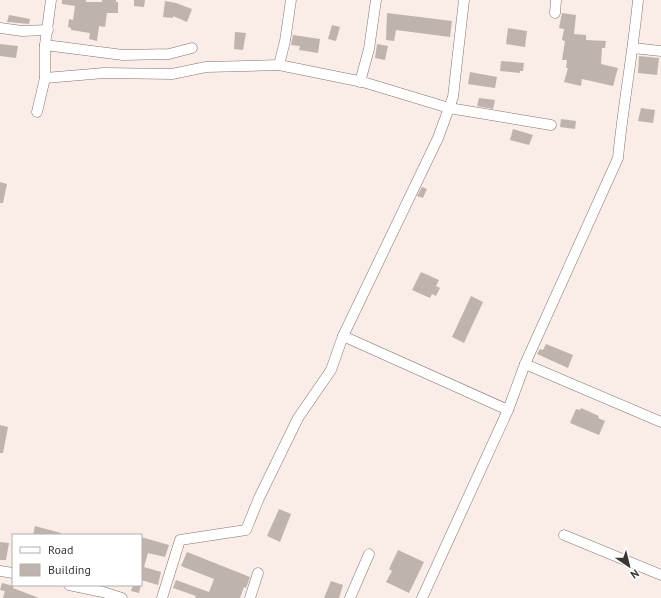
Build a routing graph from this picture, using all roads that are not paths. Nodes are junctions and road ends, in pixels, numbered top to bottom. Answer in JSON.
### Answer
{"nodes":[{"id":1,"x":50,"y":0,"type":"edge"},
{"id":2,"x":291,"y":0,"type":"edge"},
{"id":3,"x":376,"y":0,"type":"edge"},
{"id":4,"x":464,"y":0,"type":"edge"},
{"id":5,"x":556,"y":0,"type":"edge"},
{"id":6,"x":638,"y":0,"type":"edge"},
{"id":7,"x":555,"y":14,"type":"dead end"},
{"id":8,"x":0,"y":28,"type":"edge"},
{"id":9,"x":48,"y":30,"type":"junction"},
{"id":10,"x":45,"y":45,"type":"junction"},
{"id":11,"x":192,"y":48,"type":"dead end"},
{"id":12,"x":633,"y":48,"type":"junction"},
{"id":13,"x":661,"y":52,"type":"edge"},
{"id":14,"x":279,"y":65,"type":"junction"},
{"id":15,"x":45,"y":78,"type":"junction"},
{"id":16,"x":360,"y":82,"type":"junction"},
{"id":17,"x":449,"y":108,"type":"junction"},
{"id":18,"x":37,"y":112,"type":"dead end"},
{"id":19,"x":551,"y":125,"type":"dead end"},
{"id":20,"x":343,"y":336,"type":"junction"},
{"id":21,"x":526,"y":364,"type":"junction"},
{"id":22,"x":508,"y":410,"type":"junction"},
{"id":23,"x":661,"y":422,"type":"edge"},
{"id":24,"x":564,"y":536,"type":"dead end"},
{"id":25,"x":369,"y":554,"type":"dead end"},
{"id":26,"x":0,"y":571,"type":"edge"},
{"id":27,"x":258,"y":573,"type":"dead end"},
{"id":28,"x":12,"y":574,"type":"edge"},
{"id":29,"x":661,"y":575,"type":"edge"},
{"id":30,"x":74,"y":586,"type":"edge"},
{"id":31,"x":122,"y":598,"type":"edge"},
{"id":32,"x":162,"y":598,"type":"edge"},
{"id":33,"x":250,"y":598,"type":"edge"},
{"id":34,"x":350,"y":598,"type":"edge"},
{"id":35,"x":422,"y":598,"type":"edge"}],
"edges":[{"from":1,"to":9,"type":"street"},
{"from":2,"to":14,"type":"street"},
{"from":3,"to":16,"type":"street"},
{"from":4,"to":17,"type":"street"},
{"from":5,"to":7,"type":"street"},
{"from":6,"to":12,"type":"street"},
{"from":8,"to":9,"type":"street"},
{"from":9,"to":10,"type":"street"},
{"from":10,"to":11,"type":"street"},
{"from":10,"to":15,"type":"street"},
{"from":12,"to":13,"type":"street"},
{"from":12,"to":21,"type":"street"},
{"from":14,"to":15,"type":"street"},
{"from":14,"to":16,"type":"street"},
{"from":15,"to":18,"type":"street"},
{"from":16,"to":17,"type":"street"},
{"from":17,"to":19,"type":"street"},
{"from":17,"to":20,"type":"street"},
{"from":20,"to":22,"type":"street"},
{"from":20,"to":32,"type":"street"},
{"from":21,"to":22,"type":"street"},
{"from":21,"to":23,"type":"street"},
{"from":22,"to":35,"type":"street"},
{"from":24,"to":29,"type":"street"},
{"from":25,"to":34,"type":"street"},
{"from":26,"to":28,"type":"street"},
{"from":27,"to":33,"type":"street"},
{"from":30,"to":31,"type":"street"}]}
